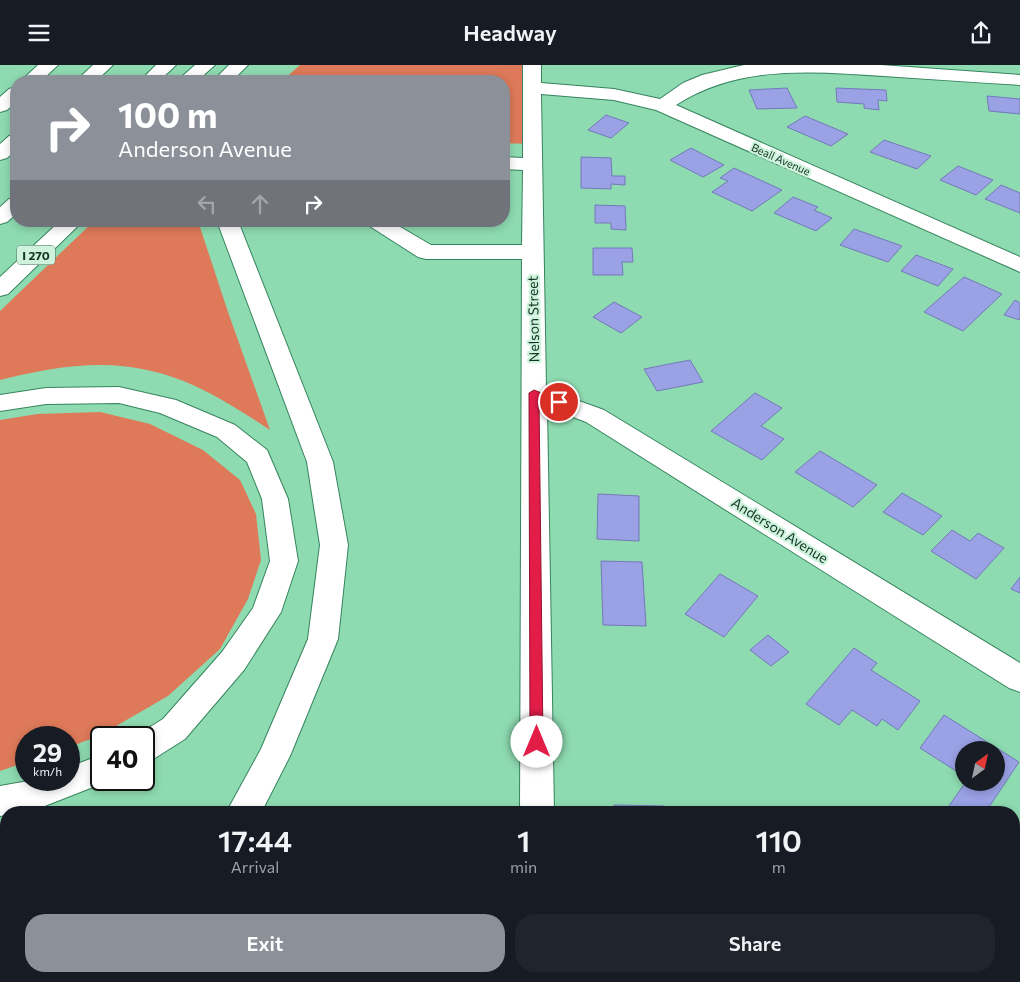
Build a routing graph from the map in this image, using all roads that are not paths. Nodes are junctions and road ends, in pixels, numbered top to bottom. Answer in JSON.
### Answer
{"nodes":[{"id":1,"x":49,"y":65,"type":"edge"},
{"id":2,"x":104,"y":65,"type":"edge"},
{"id":3,"x":167,"y":65,"type":"edge"},
{"id":4,"x":206,"y":65,"type":"edge"},
{"id":5,"x":239,"y":65,"type":"edge"},
{"id":6,"x":532,"y":65,"type":"edge"},
{"id":7,"x":961,"y":70,"type":"edge"},
{"id":8,"x":37,"y":75,"type":"edge"},
{"id":9,"x":92,"y":75,"type":"edge"},
{"id":10,"x":156,"y":75,"type":"edge"},
{"id":11,"x":194,"y":75,"type":"edge"},
{"id":12,"x":228,"y":75,"type":"edge"},
{"id":13,"x":1020,"y":80,"type":"edge"},
{"id":14,"x":532,"y":88,"type":"junction"},
{"id":15,"x":10,"y":98,"type":"edge"},
{"id":16,"x":0,"y":106,"type":"edge"},
{"id":17,"x":664,"y":106,"type":"junction"},
{"id":18,"x":10,"y":145,"type":"edge"},
{"id":19,"x":0,"y":154,"type":"edge"},
{"id":20,"x":510,"y":163,"type":"edge"},
{"id":21,"x":532,"y":164,"type":"junction"},
{"id":22,"x":10,"y":209,"type":"edge"},
{"id":23,"x":0,"y":218,"type":"edge"},
{"id":24,"x":10,"y":225,"type":"edge"},
{"id":25,"x":67,"y":227,"type":"edge"},
{"id":26,"x":229,"y":227,"type":"edge"},
{"id":27,"x":385,"y":227,"type":"edge"},
{"id":28,"x":0,"y":233,"type":"edge"},
{"id":29,"x":532,"y":252,"type":"junction"},
{"id":30,"x":1020,"y":265,"type":"edge"},
{"id":31,"x":0,"y":289,"type":"edge"},
{"id":32,"x":534,"y":393,"type":"junction"},
{"id":33,"x":0,"y":403,"type":"edge"},
{"id":34,"x":1020,"y":679,"type":"edge"},
{"id":35,"x":155,"y":741,"type":"edge"},
{"id":36,"x":90,"y":773,"type":"edge"},
{"id":37,"x":0,"y":801,"type":"edge"},
{"id":38,"x":247,"y":806,"type":"edge"},
{"id":39,"x":537,"y":806,"type":"edge"}],
"edges":[{"from":1,"to":8,"type":"main road"},
{"from":2,"to":9,"type":"main road"},
{"from":3,"to":10,"type":"main road"},
{"from":4,"to":11,"type":"main road"},
{"from":5,"to":12,"type":"main road"},
{"from":6,"to":14,"type":"main road","name":"Nelson Street"},
{"from":7,"to":13,"type":"main road"},
{"from":7,"to":17,"type":"main road"},
{"from":14,"to":17,"type":"main road","name":"Beall Avenue"},
{"from":14,"to":21,"type":"main road","name":"Nelson Street"},
{"from":15,"to":16,"type":"main road"},
{"from":17,"to":30,"type":"main road","name":"Beall Avenue"},
{"from":18,"to":19,"type":"main road"},
{"from":20,"to":21,"type":"main road"},
{"from":21,"to":29,"type":"main road","name":"Nelson Street"},
{"from":22,"to":23,"type":"main road"},
{"from":24,"to":28,"type":"main road"},
{"from":25,"to":31,"type":"main road","number":"I 270"},
{"from":26,"to":38,"type":"main road"},
{"from":27,"to":29,"type":"main road"},
{"from":29,"to":32,"type":"main road","name":"Nelson Street"},
{"from":32,"to":34,"type":"main road","name":"Anderson Avenue"},
{"from":32,"to":39,"type":"main road","name":"Nelson Street"},
{"from":33,"to":35,"type":"main road"},
{"from":36,"to":37,"type":"main road"}]}
